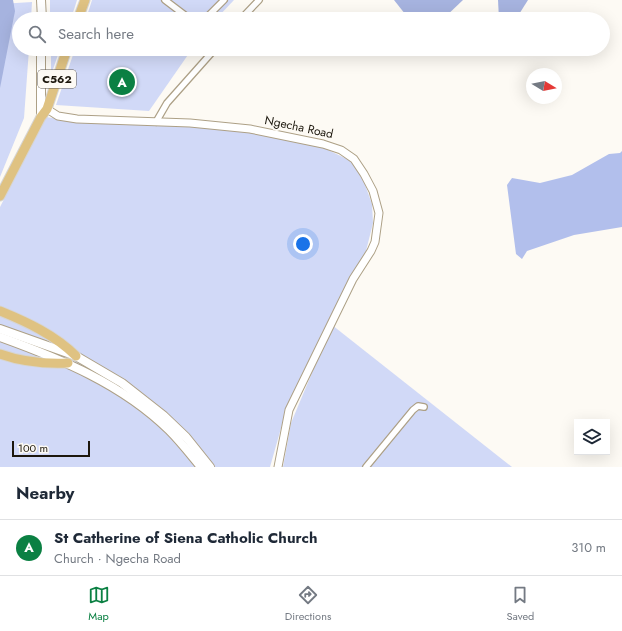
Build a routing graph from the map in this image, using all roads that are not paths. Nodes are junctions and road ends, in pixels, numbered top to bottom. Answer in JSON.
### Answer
{"nodes":[{"id":1,"x":41,"y":0,"type":"edge"},
{"id":2,"x":85,"y":0,"type":"edge"},
{"id":3,"x":165,"y":0,"type":"edge"},
{"id":4,"x":224,"y":0,"type":"edge"},
{"id":5,"x":259,"y":0,"type":"edge"},
{"id":6,"x":42,"y":12,"type":"edge"},
{"id":7,"x":81,"y":12,"type":"edge"},
{"id":8,"x":181,"y":12,"type":"edge"},
{"id":9,"x":212,"y":12,"type":"edge"},
{"id":10,"x":248,"y":12,"type":"edge"},
{"id":11,"x":41,"y":56,"type":"edge"},
{"id":12,"x":66,"y":56,"type":"edge"},
{"id":13,"x":209,"y":56,"type":"edge"},
{"id":14,"x":47,"y":109,"type":"junction"},
{"id":15,"x":41,"y":117,"type":"junction"},
{"id":16,"x":156,"y":122,"type":"junction"},
{"id":17,"x":0,"y":196,"type":"edge"},
{"id":18,"x":0,"y":311,"type":"edge"},
{"id":19,"x":0,"y":329,"type":"edge"},
{"id":20,"x":0,"y":337,"type":"edge"},
{"id":21,"x":0,"y":354,"type":"edge"},
{"id":22,"x":76,"y":356,"type":"junction"},
{"id":23,"x":68,"y":363,"type":"junction"},
{"id":24,"x":424,"y":407,"type":"dead end"},
{"id":25,"x":280,"y":448,"type":"junction"},
{"id":26,"x":201,"y":467,"type":"edge"},
{"id":27,"x":210,"y":467,"type":"edge"},
{"id":28,"x":274,"y":467,"type":"edge"},
{"id":29,"x":278,"y":467,"type":"edge"},
{"id":30,"x":366,"y":467,"type":"edge"}],
"edges":[{"from":1,"to":6,"type":"main road"},
{"from":2,"to":7,"type":"main road"},
{"from":3,"to":8,"type":"street"},
{"from":4,"to":9,"type":"street"},
{"from":5,"to":10,"type":"street"},
{"from":11,"to":15,"type":"main road"},
{"from":12,"to":14,"type":"main road","number":"C562"},
{"from":13,"to":16,"type":"street"},
{"from":14,"to":15,"type":"main road"},
{"from":14,"to":16,"type":"street","name":"Ngecha Road"},
{"from":15,"to":17,"type":"main road"},
{"from":16,"to":25,"type":"street","name":"Ngecha Road"},
{"from":18,"to":22,"type":"main road"},
{"from":19,"to":22,"type":"main road"},
{"from":20,"to":23,"type":"main road"},
{"from":21,"to":23,"type":"main road"},
{"from":22,"to":27,"type":"main road"},
{"from":23,"to":26,"type":"main road"},
{"from":24,"to":30,"type":"street"},
{"from":25,"to":28,"type":"street","name":"Ngecha Road"},
{"from":25,"to":29,"type":"street","name":"Ngecha Road"}]}
